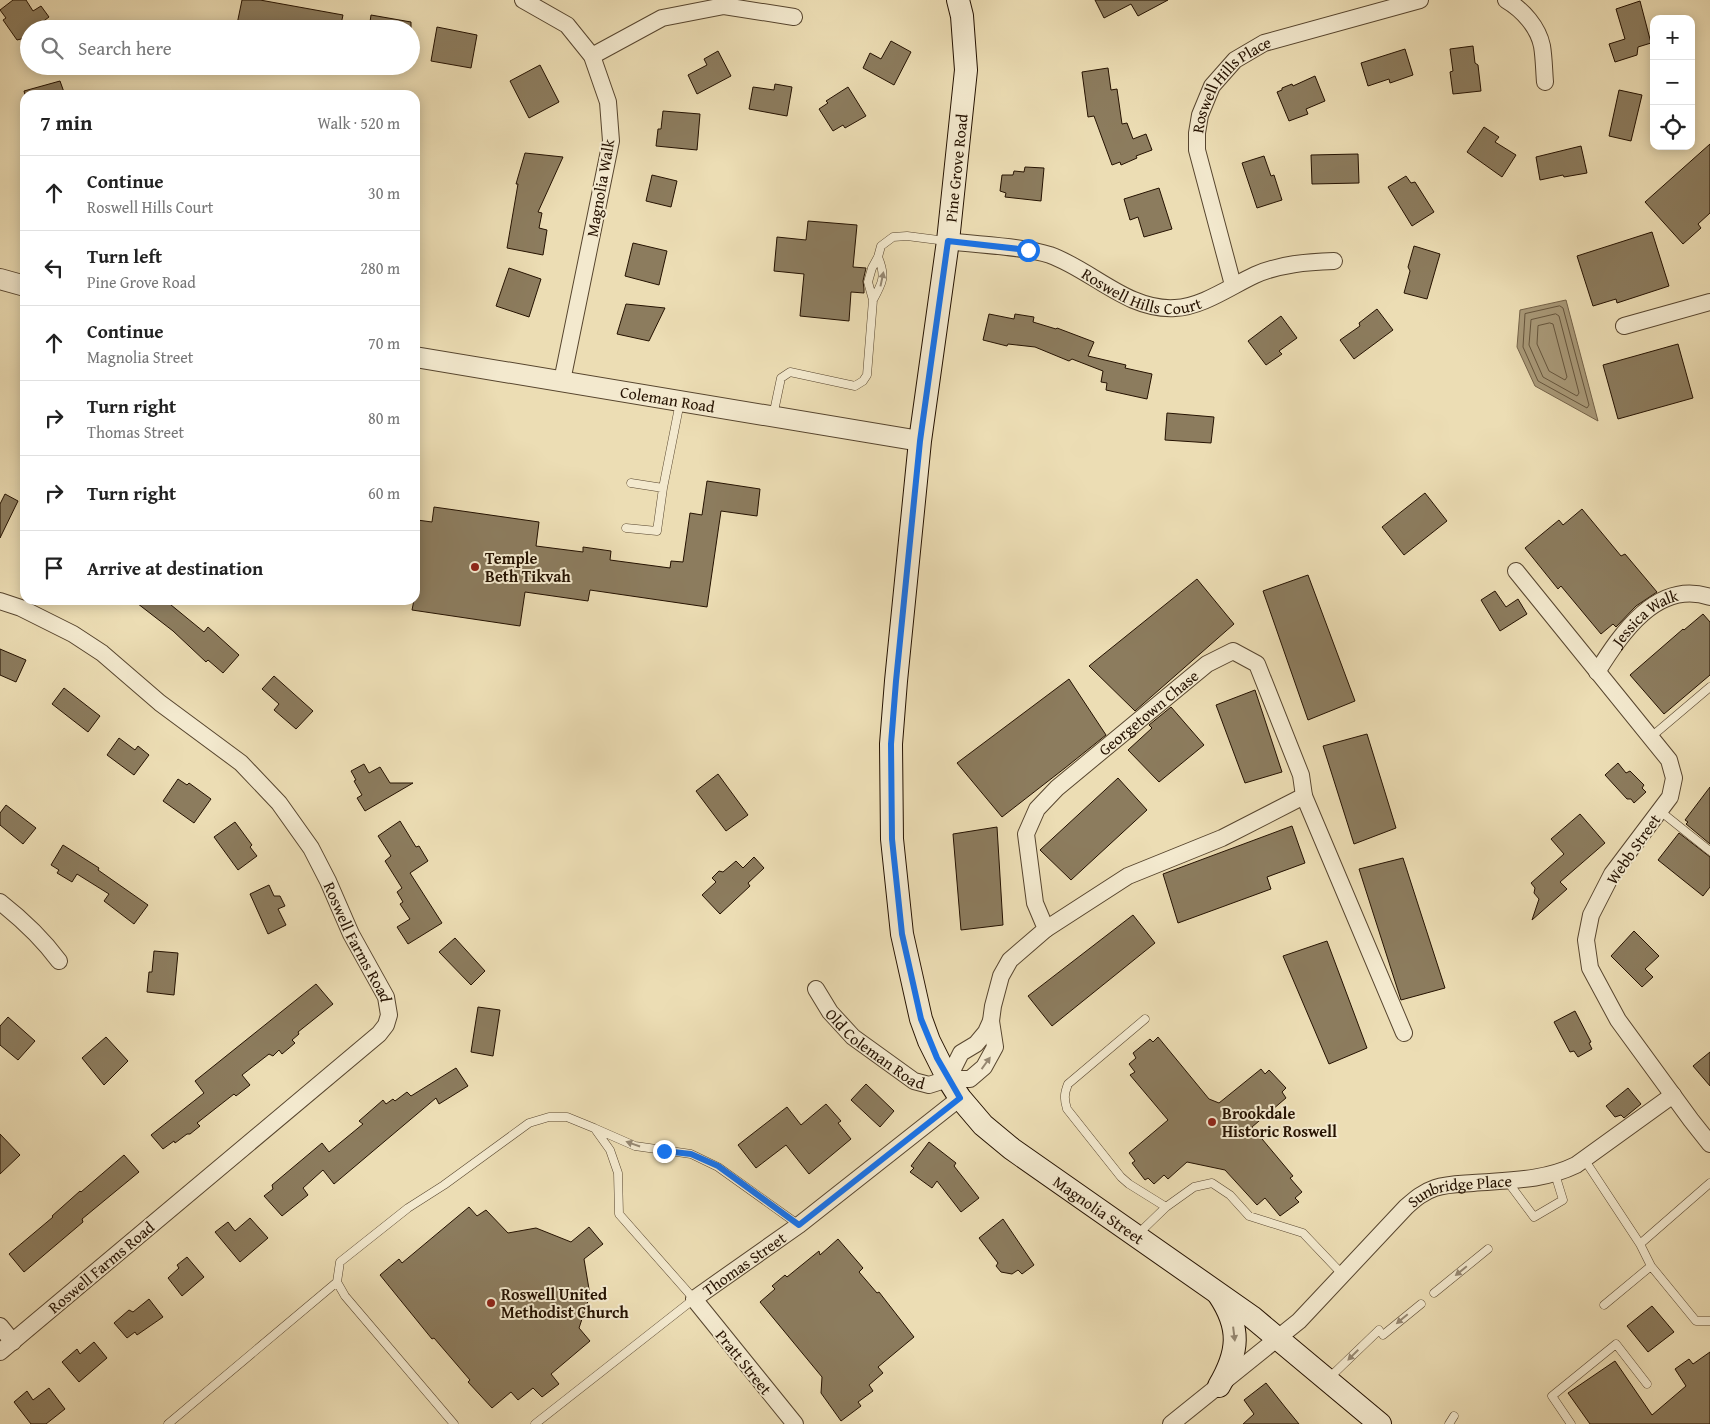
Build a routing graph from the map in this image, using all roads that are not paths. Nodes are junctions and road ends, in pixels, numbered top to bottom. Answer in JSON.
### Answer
{"nodes":[{"id":1,"x":523,"y":0,"type":"edge"},
{"id":2,"x":958,"y":0,"type":"edge"},
{"id":3,"x":1420,"y":0,"type":"edge"},
{"id":4,"x":1506,"y":0,"type":"edge"},
{"id":5,"x":794,"y":17,"type":"dead end"},
{"id":6,"x":592,"y":56,"type":"junction"},
{"id":7,"x":1545,"y":82,"type":"dead end"},
{"id":8,"x":948,"y":241,"type":"junction"},
{"id":9,"x":878,"y":257,"type":"junction"},
{"id":10,"x":1334,"y":261,"type":"dead end"},
{"id":11,"x":0,"y":279,"type":"edge"},
{"id":12,"x":20,"y":285,"type":"edge"},
{"id":13,"x":1234,"y":285,"type":"junction"},
{"id":14,"x":873,"y":300,"type":"junction"},
{"id":15,"x":1710,"y":302,"type":"edge"},
{"id":16,"x":1624,"y":326,"type":"dead end"},
{"id":17,"x":420,"y":359,"type":"edge"},
{"id":18,"x":562,"y":381,"type":"junction"},
{"id":19,"x":680,"y":401,"type":"junction"},
{"id":20,"x":772,"y":416,"type":"junction"},
{"id":21,"x":920,"y":441,"type":"junction"},
{"id":22,"x":631,"y":483,"type":"dead end"},
{"id":23,"x":663,"y":488,"type":"junction"},
{"id":24,"x":626,"y":528,"type":"dead end"},
{"id":25,"x":1516,"y":571,"type":"dead end"},
{"id":26,"x":1710,"y":597,"type":"edge"},
{"id":27,"x":0,"y":601,"type":"edge"},
{"id":28,"x":1597,"y":672,"type":"junction"},
{"id":29,"x":1710,"y":687,"type":"edge"},
{"id":30,"x":1651,"y":737,"type":"junction"},
{"id":31,"x":1304,"y":796,"type":"junction"},
{"id":32,"x":1660,"y":811,"type":"junction"},
{"id":33,"x":1710,"y":851,"type":"edge"},
{"id":34,"x":0,"y":902,"type":"edge"},
{"id":35,"x":1046,"y":929,"type":"junction"},
{"id":36,"x":902,"y":934,"type":"joint"},
{"id":37,"x":59,"y":961,"type":"dead end"},
{"id":38,"x":816,"y":989,"type":"dead end"},
{"id":39,"x":1145,"y":1018,"type":"dead end"},
{"id":40,"x":991,"y":1021,"type":"junction"},
{"id":41,"x":1404,"y":1033,"type":"dead end"},
{"id":42,"x":948,"y":1079,"type":"junction"},
{"id":43,"x":1673,"y":1096,"type":"junction"},
{"id":44,"x":960,"y":1098,"type":"junction"},
{"id":45,"x":594,"y":1128,"type":"junction"},
{"id":46,"x":1710,"y":1144,"type":"edge"},
{"id":47,"x":1584,"y":1159,"type":"junction"},
{"id":48,"x":1555,"y":1174,"type":"junction"},
{"id":49,"x":1507,"y":1180,"type":"junction"},
{"id":50,"x":1710,"y":1183,"type":"edge"},
{"id":51,"x":1166,"y":1207,"type":"junction"},
{"id":52,"x":799,"y":1225,"type":"junction"},
{"id":53,"x":1136,"y":1235,"type":"junction"},
{"id":54,"x":1640,"y":1244,"type":"junction"},
{"id":55,"x":1488,"y":1249,"type":"dead end"},
{"id":56,"x":1651,"y":1266,"type":"junction"},
{"id":57,"x":1343,"y":1275,"type":"junction"},
{"id":58,"x":337,"y":1282,"type":"junction"},
{"id":59,"x":1215,"y":1290,"type":"junction"},
{"id":60,"x":1434,"y":1293,"type":"dead end"},
{"id":61,"x":694,"y":1299,"type":"junction"},
{"id":62,"x":1421,"y":1304,"type":"dead end"},
{"id":63,"x":1604,"y":1305,"type":"dead end"},
{"id":64,"x":1710,"y":1321,"type":"edge"},
{"id":65,"x":0,"y":1326,"type":"edge"},
{"id":66,"x":1279,"y":1338,"type":"junction"},
{"id":67,"x":6,"y":1347,"type":"edge"},
{"id":68,"x":1328,"y":1380,"type":"junction"},
{"id":69,"x":1647,"y":1384,"type":"dead end"},
{"id":70,"x":1219,"y":1386,"type":"junction"},
{"id":71,"x":1454,"y":1416,"type":"dead end"},
{"id":72,"x":168,"y":1424,"type":"edge"},
{"id":73,"x":454,"y":1424,"type":"edge"},
{"id":74,"x":535,"y":1424,"type":"edge"},
{"id":75,"x":795,"y":1424,"type":"edge"},
{"id":76,"x":1171,"y":1424,"type":"edge"},
{"id":77,"x":1380,"y":1424,"type":"edge"},
{"id":78,"x":1449,"y":1424,"type":"edge"},
{"id":79,"x":1571,"y":1424,"type":"edge"}],
"edges":[{"from":1,"to":6,"type":"street","name":"Magnolia Walk"},
{"from":2,"to":8,"type":"main road","name":"Pine Grove Road"},
{"from":3,"to":13,"type":"street","name":"Roswell Hills Place"},
{"from":4,"to":7,"type":"street"},
{"from":5,"to":6,"type":"street"},
{"from":6,"to":18,"type":"street","name":"Magnolia Walk"},
{"from":8,"to":9,"type":"lane"},
{"from":8,"to":13,"type":"street","name":"Roswell Hills Court"},
{"from":8,"to":21,"type":"main road","name":"Pine Grove Road"},
{"from":9,"to":14,"type":"lane"},
{"from":14,"to":9,"type":"lane","one_way":true},
{"from":10,"to":13,"type":"street","name":"Roswell Hills Court"},
{"from":11,"to":12,"type":"street"},
{"from":14,"to":20,"type":"lane"},
{"from":15,"to":16,"type":"street"},
{"from":17,"to":18,"type":"street","name":"Coleman Road"},
{"from":18,"to":19,"type":"street","name":"Coleman Road"},
{"from":19,"to":20,"type":"street","name":"Coleman Road"},
{"from":19,"to":23,"type":"lane"},
{"from":20,"to":21,"type":"street","name":"Coleman Road"},
{"from":21,"to":36,"type":"main road","name":"Pine Grove Road"},
{"from":22,"to":23,"type":"lane"},
{"from":23,"to":24,"type":"lane"},
{"from":25,"to":28,"type":"street","name":"Webb Street"},
{"from":26,"to":28,"type":"street","name":"Jessica Walk"},
{"from":27,"to":67,"type":"street","name":"Roswell Farms Road"},
{"from":28,"to":30,"type":"street","name":"Webb Street"},
{"from":29,"to":30,"type":"lane"},
{"from":30,"to":32,"type":"street","name":"Webb Street"},
{"from":31,"to":35,"type":"street"},
{"from":31,"to":35,"type":"street","name":"Georgetown Chase"},
{"from":31,"to":41,"type":"street","name":"Georgetown Chase"},
{"from":32,"to":33,"type":"lane"},
{"from":32,"to":43,"type":"street","name":"Webb Street"},
{"from":34,"to":37,"type":"street"},
{"from":35,"to":40,"type":"street"},
{"from":36,"to":42,"type":"main road","name":"Magnolia Street"},
{"from":38,"to":42,"type":"street","name":"Old Coleman Road"},
{"from":39,"to":51,"type":"lane"},
{"from":40,"to":42,"type":"street"},
{"from":42,"to":40,"type":"street","one_way":true},
{"from":42,"to":44,"type":"main road","name":"Magnolia Street"},
{"from":43,"to":46,"type":"street","name":"Webb Street"},
{"from":43,"to":47,"type":"street","name":"Sunbridge Place"},
{"from":44,"to":52,"type":"street","name":"Thomas Street"},
{"from":44,"to":53,"type":"main road","name":"Magnolia Street"},
{"from":52,"to":45,"type":"lane","one_way":true},
{"from":45,"to":58,"type":"lane"},
{"from":45,"to":61,"type":"lane"},
{"from":47,"to":48,"type":"street","name":"Sunbridge Place"},
{"from":47,"to":54,"type":"lane"},
{"from":48,"to":49,"type":"street","name":"Sunbridge Place"},
{"from":48,"to":49,"type":"lane"},
{"from":49,"to":57,"type":"street","name":"Sunbridge Place"},
{"from":50,"to":54,"type":"lane"},
{"from":51,"to":53,"type":"lane"},
{"from":51,"to":57,"type":"lane"},
{"from":52,"to":61,"type":"street","name":"Thomas Street"},
{"from":53,"to":59,"type":"main road","name":"Magnolia Street"},
{"from":54,"to":56,"type":"lane"},
{"from":55,"to":60,"type":"lane","one_way":true},
{"from":56,"to":63,"type":"lane"},
{"from":56,"to":64,"type":"lane"},
{"from":57,"to":66,"type":"street","name":"Sunbridge Place"},
{"from":58,"to":72,"type":"lane"},
{"from":58,"to":73,"type":"lane"},
{"from":59,"to":66,"type":"main road","name":"Magnolia Street"},
{"from":59,"to":70,"type":"main road","one_way":true},
{"from":61,"to":74,"type":"lane"},
{"from":61,"to":75,"type":"street","name":"Pratt Street"},
{"from":62,"to":68,"type":"lane","one_way":true},
{"from":65,"to":67,"type":"street"},
{"from":66,"to":68,"type":"main road","name":"Magnolia Street"},
{"from":66,"to":70,"type":"street","name":"Sunbridge Place"},
{"from":68,"to":77,"type":"main road","name":"Magnolia Street"},
{"from":69,"to":79,"type":"lane"},
{"from":70,"to":76,"type":"street","name":"Sunbridge Place"},
{"from":71,"to":78,"type":"lane"}]}
